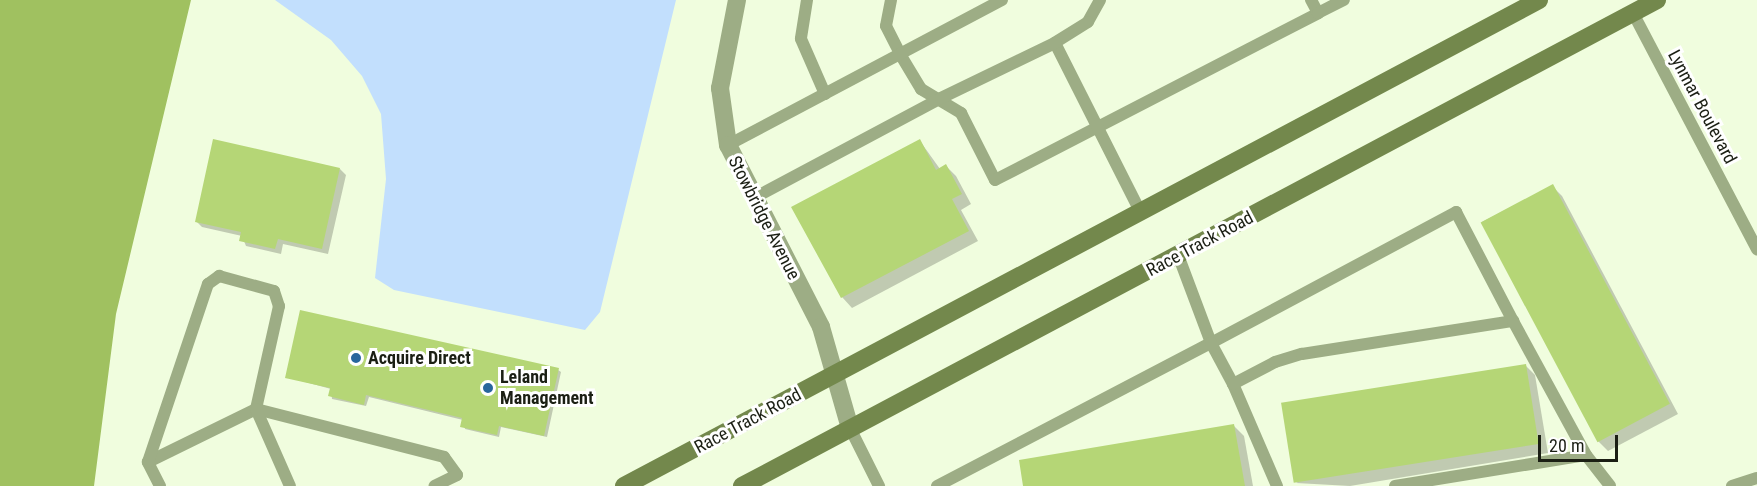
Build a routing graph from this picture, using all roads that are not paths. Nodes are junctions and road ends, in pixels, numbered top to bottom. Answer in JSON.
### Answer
{"nodes":[{"id":1,"x":737,"y":0,"type":"edge"},
{"id":2,"x":807,"y":0,"type":"edge"},
{"id":3,"x":891,"y":0,"type":"edge"},
{"id":4,"x":1002,"y":0,"type":"edge"},
{"id":5,"x":1100,"y":0,"type":"edge"},
{"id":6,"x":1311,"y":0,"type":"edge"},
{"id":7,"x":1344,"y":0,"type":"edge"},
{"id":8,"x":1539,"y":0,"type":"edge"},
{"id":9,"x":1658,"y":0,"type":"edge"},
{"id":10,"x":1629,"y":7,"type":"edge"},
{"id":11,"x":1318,"y":13,"type":"junction"},
{"id":12,"x":1055,"y":43,"type":"junction"},
{"id":13,"x":900,"y":54,"type":"junction"},
{"id":14,"x":825,"y":94,"type":"junction"},
{"id":15,"x":941,"y":98,"type":"junction"},
{"id":16,"x":1099,"y":127,"type":"junction"},
{"id":17,"x":728,"y":145,"type":"junction"},
{"id":18,"x":752,"y":199,"type":"junction"},
{"id":19,"x":1140,"y":211,"type":"junction"},
{"id":20,"x":1757,"y":249,"type":"edge"},
{"id":21,"x":1178,"y":255,"type":"junction"},
{"id":22,"x":1513,"y":321,"type":"junction"},
{"id":23,"x":1211,"y":343,"type":"junction"},
{"id":24,"x":834,"y":375,"type":"junction"},
{"id":25,"x":1233,"y":384,"type":"junction"},
{"id":26,"x":256,"y":409,"type":"junction"},
{"id":27,"x":850,"y":428,"type":"junction"},
{"id":28,"x":1586,"y":455,"type":"junction"},
{"id":29,"x":148,"y":462,"type":"junction"},
{"id":30,"x":1757,"y":478,"type":"edge"},
{"id":31,"x":160,"y":486,"type":"edge"},
{"id":32,"x":290,"y":486,"type":"edge"},
{"id":33,"x":434,"y":486,"type":"edge"},
{"id":34,"x":624,"y":486,"type":"edge"},
{"id":35,"x":742,"y":486,"type":"edge"},
{"id":36,"x":879,"y":486,"type":"edge"},
{"id":37,"x":937,"y":486,"type":"edge"},
{"id":38,"x":1277,"y":486,"type":"edge"},
{"id":39,"x":1395,"y":486,"type":"edge"},
{"id":40,"x":1610,"y":486,"type":"edge"},
{"id":41,"x":1732,"y":486,"type":"edge"}],
"edges":[{"from":1,"to":17,"type":"street","name":"Stowbridge Avenue"},
{"from":2,"to":14,"type":"lane"},
{"from":3,"to":13,"type":"lane"},
{"from":4,"to":13,"type":"lane"},
{"from":5,"to":12,"type":"lane"},
{"from":6,"to":11,"type":"lane"},
{"from":7,"to":11,"type":"lane"},
{"from":8,"to":19,"type":"main road","name":"Race Track Road"},
{"from":9,"to":10,"type":"main road","name":"Race Track Road"},
{"from":10,"to":20,"type":"lane","name":"Lynmar Boulevard"},
{"from":10,"to":21,"type":"main road","name":"Race Track Road"},
{"from":11,"to":16,"type":"lane"},
{"from":12,"to":15,"type":"lane"},
{"from":12,"to":16,"type":"lane"},
{"from":13,"to":14,"type":"lane"},
{"from":13,"to":15,"type":"lane"},
{"from":14,"to":17,"type":"lane"},
{"from":15,"to":16,"type":"lane"},
{"from":15,"to":18,"type":"lane"},
{"from":16,"to":19,"type":"lane"},
{"from":17,"to":18,"type":"street","name":"Stowbridge Avenue"},
{"from":18,"to":24,"type":"street","name":"Stowbridge Avenue"},
{"from":19,"to":24,"type":"main road","name":"Race Track Road"},
{"from":21,"to":23,"type":"lane"},
{"from":21,"to":27,"type":"main road","name":"Race Track Road"},
{"from":22,"to":23,"type":"lane"},
{"from":22,"to":25,"type":"lane"},
{"from":22,"to":28,"type":"lane"},
{"from":23,"to":25,"type":"lane"},
{"from":23,"to":37,"type":"lane"},
{"from":24,"to":27,"type":"street","name":"Stowbridge Avenue"},
{"from":24,"to":34,"type":"main road","name":"Race Track Road"},
{"from":25,"to":38,"type":"lane"},
{"from":26,"to":29,"type":"lane"},
{"from":26,"to":29,"type":"lane"},
{"from":26,"to":32,"type":"lane"},
{"from":26,"to":33,"type":"lane"},
{"from":27,"to":35,"type":"main road","name":"Race Track Road"},
{"from":27,"to":36,"type":"lane"},
{"from":28,"to":39,"type":"lane"},
{"from":28,"to":40,"type":"lane"},
{"from":29,"to":31,"type":"lane"},
{"from":30,"to":41,"type":"lane"}]}
